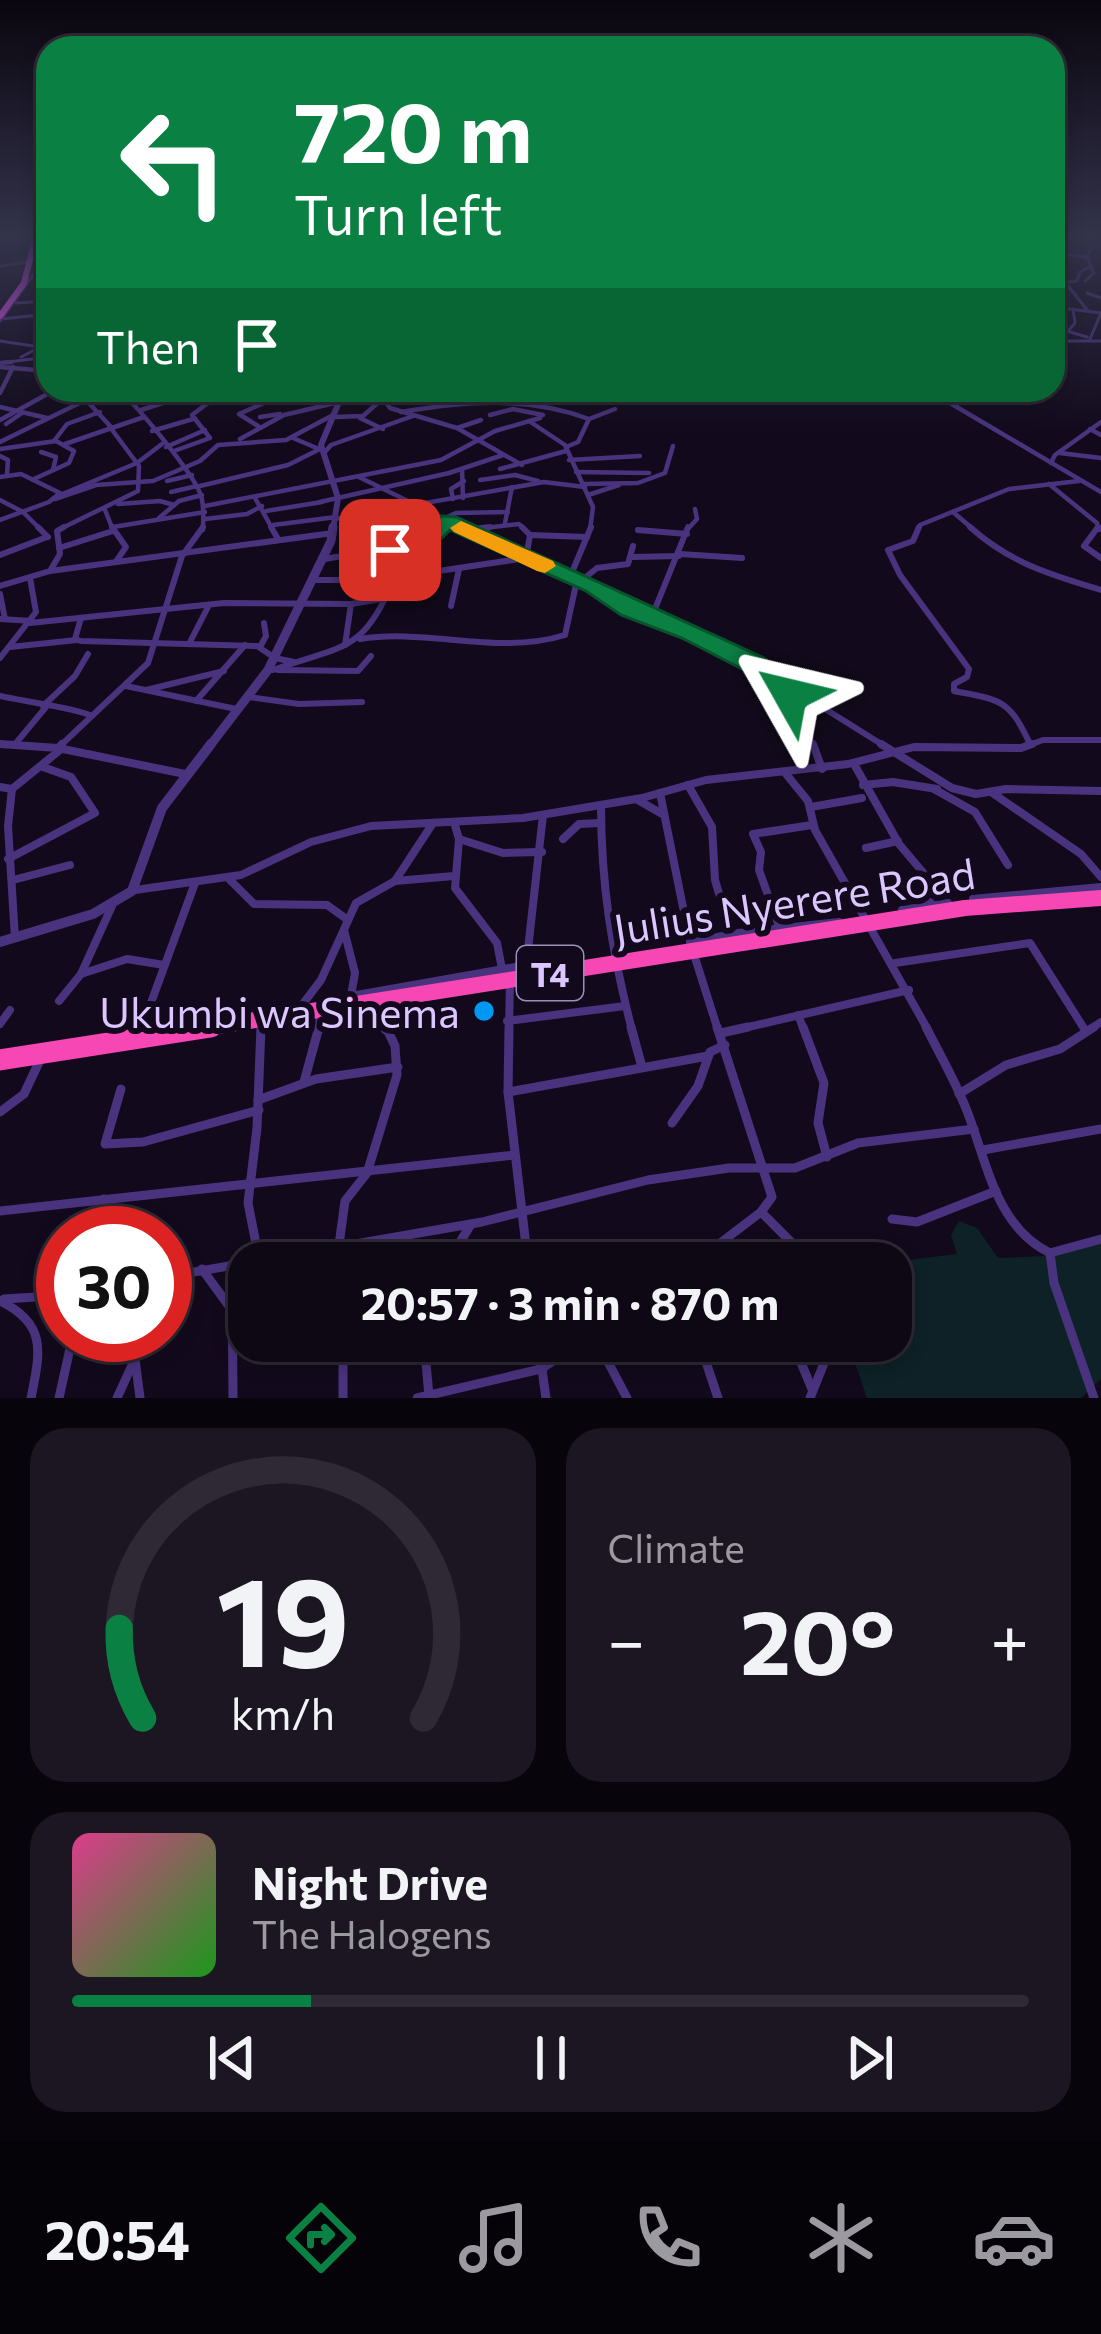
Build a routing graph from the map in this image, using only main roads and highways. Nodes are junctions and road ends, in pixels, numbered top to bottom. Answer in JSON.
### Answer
{"nodes":[{"id":1,"x":1101,"y":898,"type":"edge"},
{"id":2,"x":0,"y":1060,"type":"edge"}],
"edges":[{"from":1,"to":2,"type":"highway","name":"Julius Nyerere Road","number":"T4"}]}
